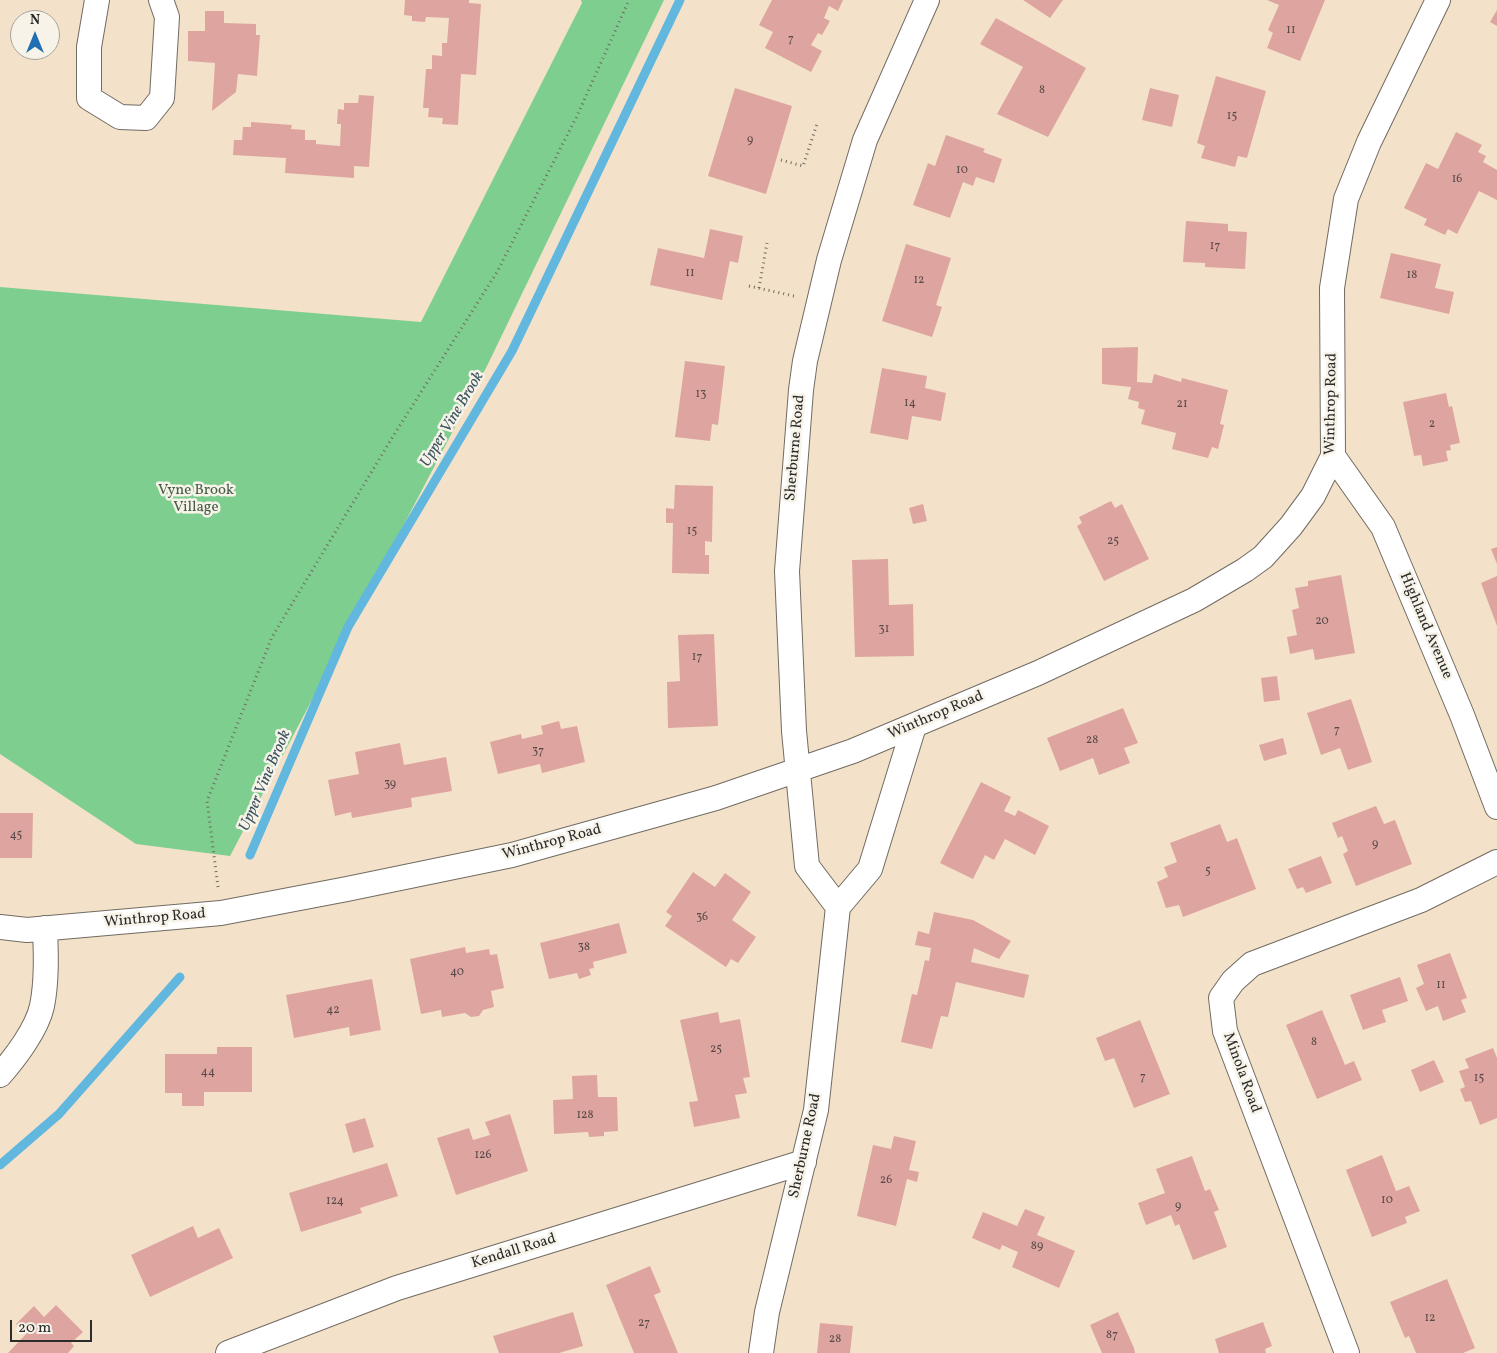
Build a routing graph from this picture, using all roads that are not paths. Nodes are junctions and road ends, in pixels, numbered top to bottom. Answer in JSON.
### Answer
{"nodes":[{"id":1,"x":97,"y":0,"type":"edge"},
{"id":2,"x":161,"y":0,"type":"edge"},
{"id":3,"x":927,"y":0,"type":"edge"},
{"id":4,"x":1438,"y":0,"type":"edge"},
{"id":5,"x":1334,"y":456,"type":"junction"},
{"id":6,"x":914,"y":726,"type":"junction"},
{"id":7,"x":798,"y":770,"type":"junction"},
{"id":8,"x":1497,"y":807,"type":"edge"},
{"id":9,"x":1497,"y":862,"type":"edge"},
{"id":10,"x":838,"y":907,"type":"junction"},
{"id":11,"x":0,"y":927,"type":"edge"},
{"id":12,"x":45,"y":928,"type":"junction"},
{"id":13,"x":0,"y":1075,"type":"edge"},
{"id":14,"x":804,"y":1162,"type":"junction"},
{"id":15,"x":228,"y":1353,"type":"edge"},
{"id":16,"x":761,"y":1353,"type":"edge"},
{"id":17,"x":1347,"y":1353,"type":"edge"}],
"edges":[{"from":1,"to":2,"type":"street"},
{"from":3,"to":7,"type":"street","name":"Sherburne Road"},
{"from":4,"to":5,"type":"street","name":"Winthrop Road"},
{"from":5,"to":6,"type":"street","name":"Winthrop Road"},
{"from":5,"to":8,"type":"street","name":"Highland Avenue"},
{"from":6,"to":7,"type":"street","name":"Winthrop Road"},
{"from":6,"to":10,"type":"street"},
{"from":7,"to":10,"type":"street","name":"Sherburne Road"},
{"from":7,"to":12,"type":"street","name":"Winthrop Road"},
{"from":9,"to":17,"type":"street","name":"Minola Road"},
{"from":10,"to":14,"type":"street","name":"Sherburne Road"},
{"from":11,"to":12,"type":"street","name":"Winthrop Road"},
{"from":12,"to":13,"type":"street"},
{"from":14,"to":15,"type":"street","name":"Kendall Road"},
{"from":14,"to":16,"type":"street","name":"Sherburne Road"}]}
